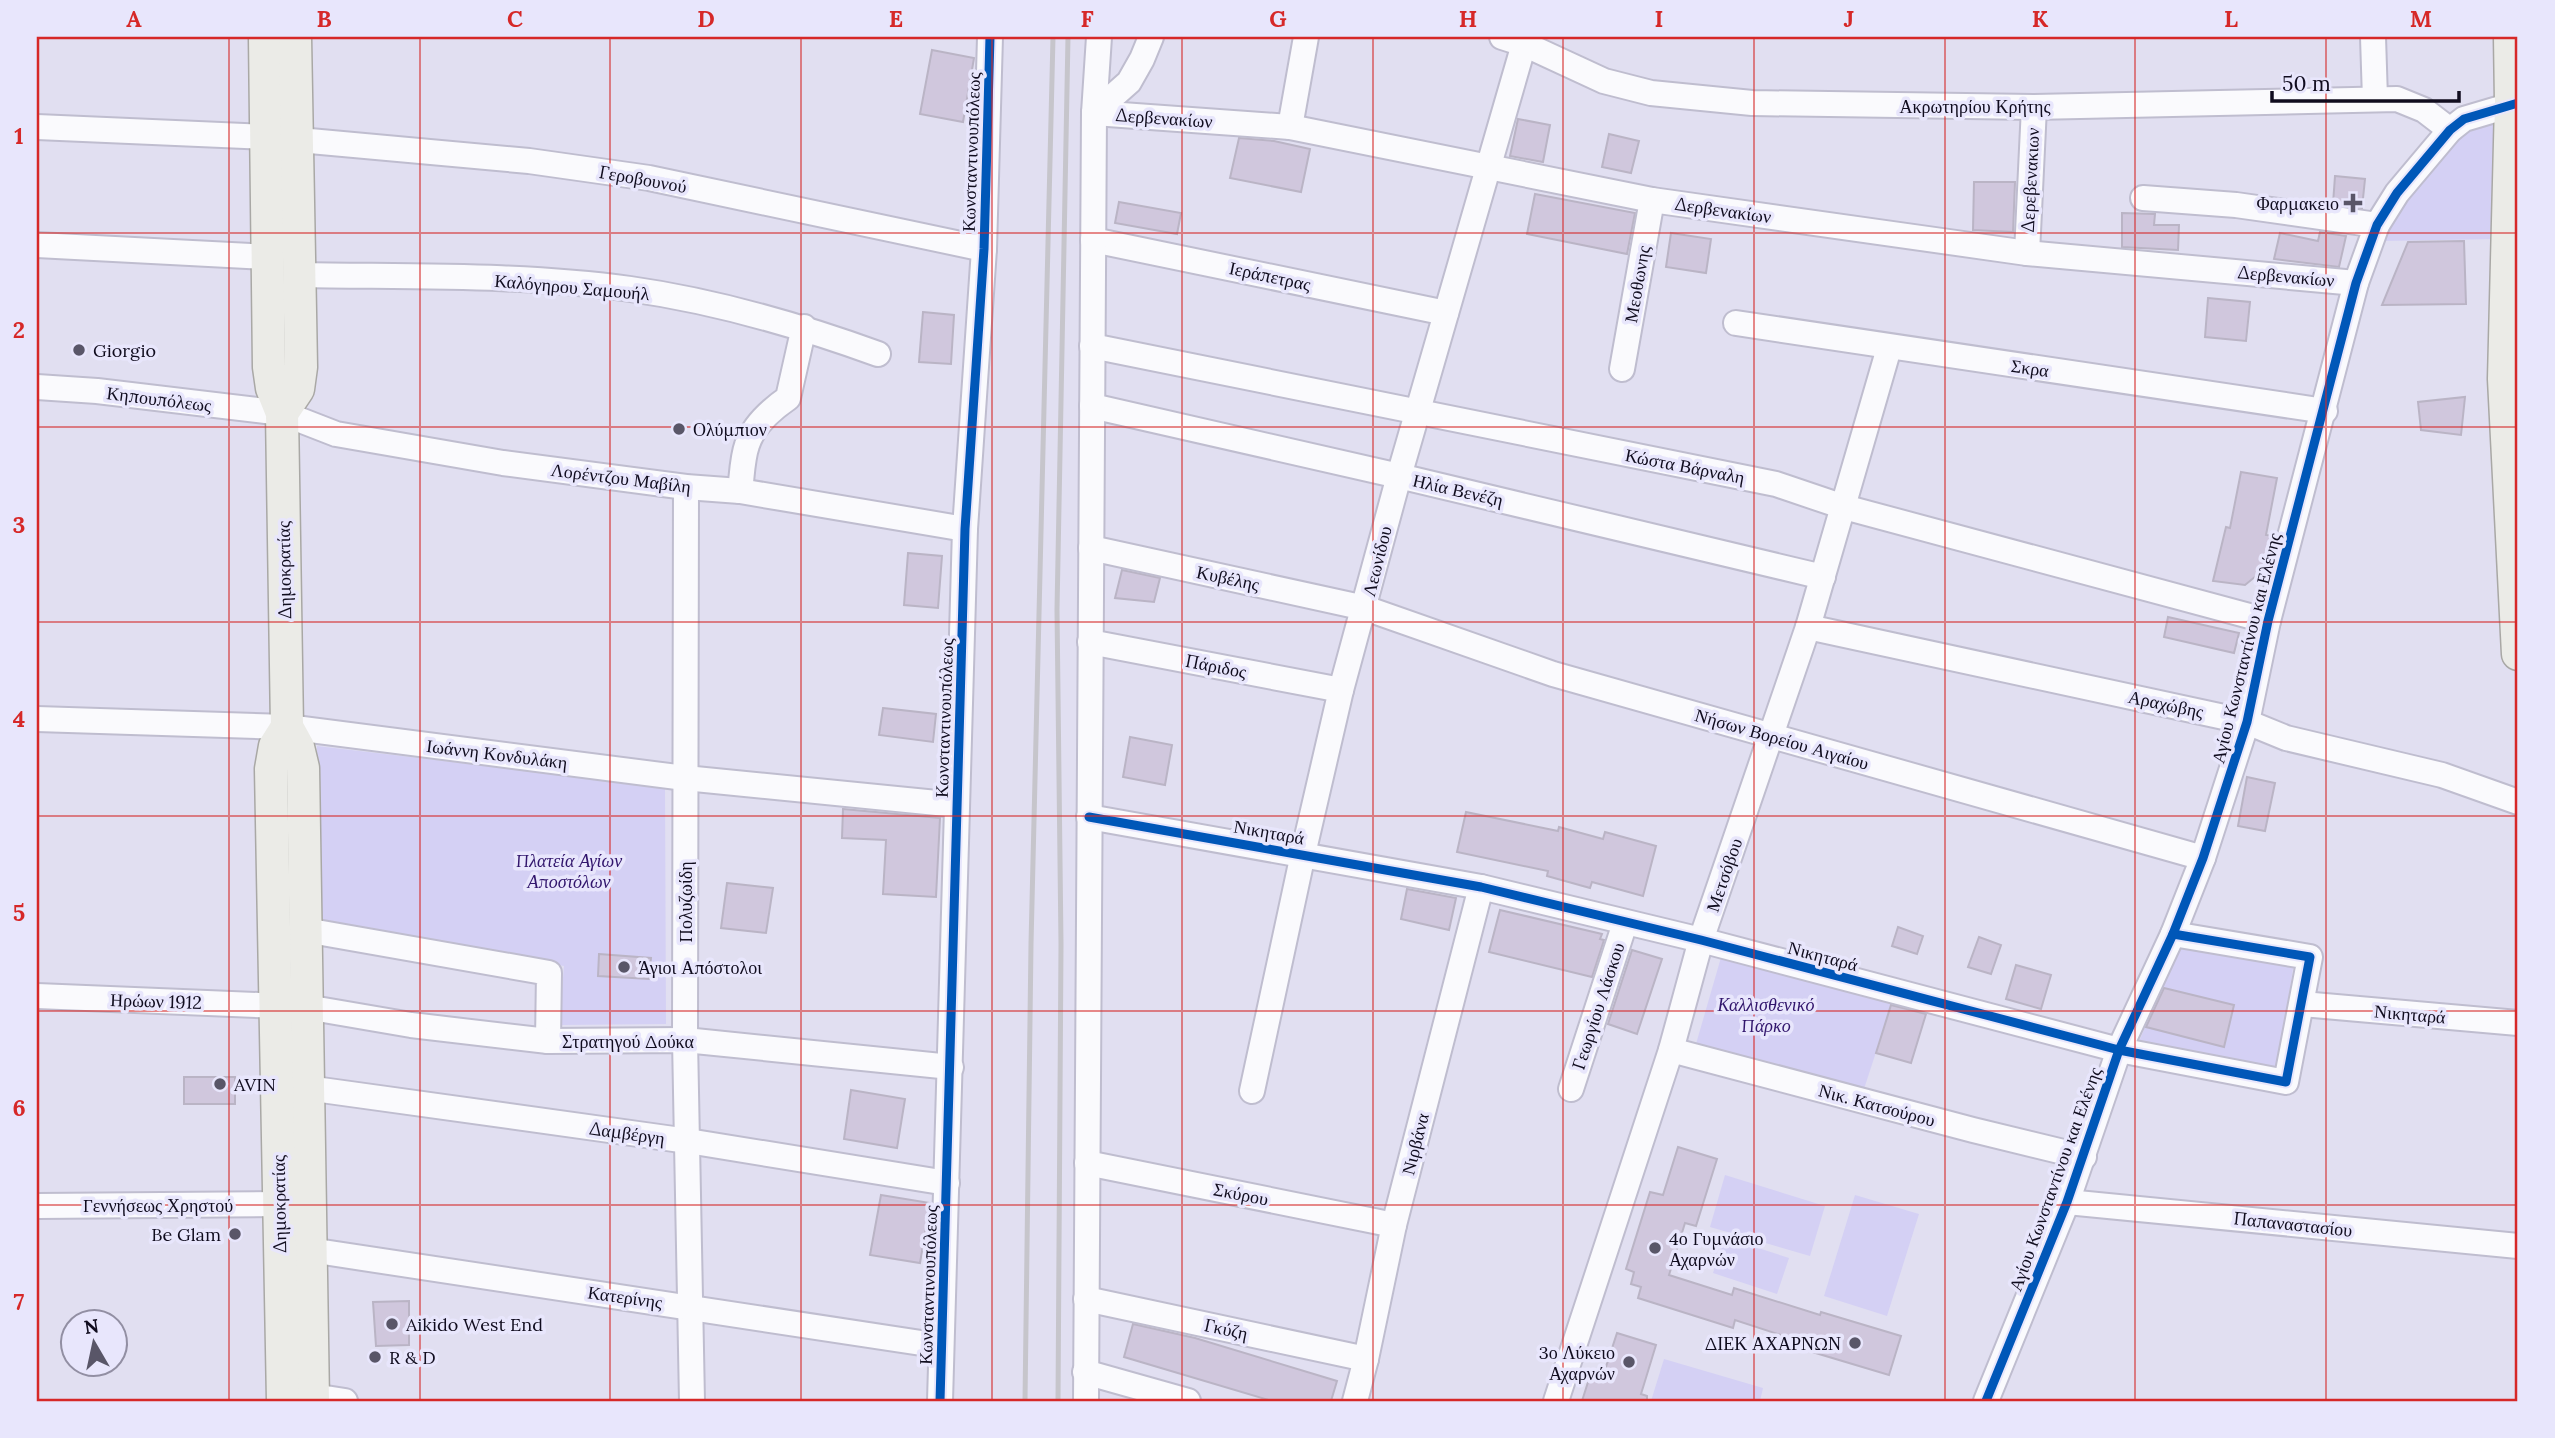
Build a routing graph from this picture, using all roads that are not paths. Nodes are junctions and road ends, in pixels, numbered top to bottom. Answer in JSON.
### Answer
{"nodes":[{"id":1,"x":265,"y":37,"type":"edge"},
{"id":2,"x":295,"y":37,"type":"edge"},
{"id":3,"x":1099,"y":37,"type":"edge"},
{"id":4,"x":1151,"y":37,"type":"edge"},
{"id":5,"x":1306,"y":37,"type":"edge"},
{"id":6,"x":2373,"y":37,"type":"edge"},
{"id":7,"x":2510,"y":37,"type":"edge"},
{"id":8,"x":982,"y":39,"type":"edge"},
{"id":9,"x":1517,"y":39,"type":"edge"},
{"id":10,"x":2375,"y":99,"type":"junction"},
{"id":11,"x":2515,"y":103,"type":"edge"},
{"id":12,"x":2034,"y":107,"type":"junction"},
{"id":13,"x":1094,"y":113,"type":"junction"},
{"id":14,"x":37,"y":127,"type":"edge"},
{"id":15,"x":1290,"y":127,"type":"junction"},
{"id":16,"x":2450,"y":130,"type":"junction"},
{"id":17,"x":281,"y":138,"type":"junction"},
{"id":18,"x":1488,"y":166,"type":"junction"},
{"id":19,"x":2143,"y":198,"type":"dead end"},
{"id":20,"x":1652,"y":200,"type":"junction"},
{"id":21,"x":2377,"y":225,"type":"junction"},
{"id":22,"x":1093,"y":240,"type":"junction"},
{"id":23,"x":37,"y":245,"type":"edge"},
{"id":24,"x":984,"y":248,"type":"junction"},
{"id":25,"x":2026,"y":253,"type":"junction"},
{"id":26,"x":268,"y":257,"type":"junction"},
{"id":27,"x":2512,"y":267,"type":"edge"},
{"id":28,"x":300,"y":275,"type":"junction"},
{"id":29,"x":2356,"y":283,"type":"junction"},
{"id":30,"x":1446,"y":313,"type":"junction"},
{"id":31,"x":1736,"y":323,"type":"dead end"},
{"id":32,"x":804,"y":327,"type":"junction"},
{"id":33,"x":1093,"y":346,"type":"junction"},
{"id":34,"x":1889,"y":348,"type":"junction"},
{"id":35,"x":878,"y":354,"type":"dead end"},
{"id":36,"x":1622,"y":369,"type":"dead end"},
{"id":37,"x":2511,"y":379,"type":"edge"},
{"id":38,"x":37,"y":387,"type":"edge"},
{"id":39,"x":1092,"y":405,"type":"junction"},
{"id":40,"x":2325,"y":411,"type":"junction"},
{"id":41,"x":282,"y":413,"type":"junction"},
{"id":42,"x":1419,"y":413,"type":"junction"},
{"id":43,"x":1399,"y":476,"type":"junction"},
{"id":44,"x":686,"y":487,"type":"junction"},
{"id":45,"x":740,"y":491,"type":"junction"},
{"id":46,"x":1844,"y":507,"type":"junction"},
{"id":47,"x":965,"y":528,"type":"junction"},
{"id":48,"x":1091,"y":548,"type":"junction"},
{"id":49,"x":1823,"y":577,"type":"junction"},
{"id":50,"x":1365,"y":608,"type":"junction"},
{"id":51,"x":2268,"y":621,"type":"junction"},
{"id":52,"x":1808,"y":627,"type":"junction"},
{"id":53,"x":1090,"y":642,"type":"junction"},
{"id":54,"x":2518,"y":654,"type":"edge"},
{"id":55,"x":1341,"y":690,"type":"junction"},
{"id":56,"x":37,"y":719,"type":"edge"},
{"id":57,"x":2247,"y":722,"type":"junction"},
{"id":58,"x":286,"y":727,"type":"junction"},
{"id":59,"x":1772,"y":736,"type":"junction"},
{"id":60,"x":685,"y":778,"type":"junction"},
{"id":61,"x":2518,"y":802,"type":"edge"},
{"id":62,"x":957,"y":805,"type":"junction"},
{"id":63,"x":1089,"y":817,"type":"junction"},
{"id":64,"x":1303,"y":854,"type":"junction"},
{"id":65,"x":2203,"y":858,"type":"junction"},
{"id":66,"x":1481,"y":887,"type":"junction"},
{"id":67,"x":1625,"y":923,"type":"junction"},
{"id":68,"x":305,"y":930,"type":"junction"},
{"id":69,"x":2173,"y":934,"type":"junction"},
{"id":70,"x":1701,"y":940,"type":"junction"},
{"id":71,"x":37,"y":996,"type":"edge"},
{"id":72,"x":2302,"y":1004,"type":"junction"},
{"id":73,"x":291,"y":1007,"type":"junction"},
{"id":74,"x":2518,"y":1023,"type":"edge"},
{"id":75,"x":685,"y":1040,"type":"junction"},
{"id":76,"x":548,"y":1041,"type":"junction"},
{"id":77,"x":1671,"y":1050,"type":"junction"},
{"id":78,"x":2119,"y":1050,"type":"junction"},
{"id":79,"x":951,"y":1067,"type":"junction"},
{"id":80,"x":307,"y":1088,"type":"junction"},
{"id":81,"x":1571,"y":1089,"type":"dead end"},
{"id":82,"x":1252,"y":1091,"type":"dead end"},
{"id":83,"x":688,"y":1141,"type":"junction"},
{"id":84,"x":2084,"y":1157,"type":"junction"},
{"id":85,"x":1087,"y":1163,"type":"junction"},
{"id":86,"x":947,"y":1183,"type":"junction"},
{"id":87,"x":2067,"y":1202,"type":"junction"},
{"id":88,"x":279,"y":1204,"type":"junction"},
{"id":89,"x":37,"y":1206,"type":"edge"},
{"id":90,"x":1394,"y":1224,"type":"junction"},
{"id":91,"x":2518,"y":1246,"type":"edge"},
{"id":92,"x":310,"y":1250,"type":"junction"},
{"id":93,"x":1086,"y":1299,"type":"junction"},
{"id":94,"x":690,"y":1307,"type":"junction"},
{"id":95,"x":941,"y":1346,"type":"junction"},
{"id":96,"x":1366,"y":1359,"type":"junction"},
{"id":97,"x":1085,"y":1372,"type":"junction"},
{"id":98,"x":303,"y":1399,"type":"edge"},
{"id":99,"x":345,"y":1401,"type":"edge"},
{"id":100,"x":692,"y":1401,"type":"edge"},
{"id":101,"x":940,"y":1401,"type":"edge"},
{"id":102,"x":1086,"y":1401,"type":"edge"},
{"id":103,"x":1188,"y":1401,"type":"edge"},
{"id":104,"x":1354,"y":1401,"type":"edge"},
{"id":105,"x":1556,"y":1401,"type":"edge"},
{"id":106,"x":1986,"y":1401,"type":"edge"}],
"edges":[{"from":1,"to":17,"type":"main road","name":"Δημοκρατίας"},
{"from":2,"to":17,"type":"main road","name":"Δημοκρατίας"},
{"from":3,"to":13,"type":"street"},
{"from":4,"to":13,"type":"street"},
{"from":5,"to":15,"type":"street"},
{"from":6,"to":10,"type":"street"},
{"from":7,"to":11,"type":"main road"},
{"from":8,"to":24,"type":"street","name":"Κωνσταντινουπόλεως"},
{"from":9,"to":12,"type":"street","name":"Ακρωτηρίου Κρήτης"},
{"from":9,"to":18,"type":"street","name":"Λεωνίδου"},
{"from":10,"to":12,"type":"street","name":"Ακρωτηρίου Κρήτης"},
{"from":10,"to":16,"type":"street","name":"Ακρωτηρίου Κρήτης"},
{"from":11,"to":16,"type":"street","name":"Αγίου Κωνσταντίνου και Ελένης"},
{"from":11,"to":27,"type":"main road"},
{"from":12,"to":25,"type":"street","name":"Δερεβενακιων"},
{"from":13,"to":15,"type":"street","name":"Δερβενακίων"},
{"from":13,"to":22,"type":"street"},
{"from":14,"to":17,"type":"street","name":"Γεροβουνού"},
{"from":15,"to":18,"type":"street","name":"Δερβενακίων"},
{"from":16,"to":21,"type":"street","name":"Αγίου Κωνσταντίνου και Ελένης"},
{"from":17,"to":24,"type":"street","name":"Γεροβουνού"},
{"from":17,"to":26,"type":"main road","name":"Δημοκρατίας"},
{"from":17,"to":28,"type":"main road","name":"Δημοκρατίας"},
{"from":18,"to":20,"type":"street","name":"Δερβενακίων"},
{"from":18,"to":30,"type":"street","name":"Λεωνίδου"},
{"from":19,"to":21,"type":"street"},
{"from":20,"to":25,"type":"street","name":"Δερβενακίων"},
{"from":20,"to":36,"type":"street","name":"Μεοθωνης"},
{"from":21,"to":29,"type":"street","name":"Αγίου Κωνσταντίνου και Ελένης"},
{"from":22,"to":30,"type":"street","name":"Ιεράπετρας"},
{"from":22,"to":33,"type":"street"},
{"from":23,"to":26,"type":"street"},
{"from":24,"to":47,"type":"street","name":"Κωνσταντινουπόλεως"},
{"from":25,"to":29,"type":"street","name":"Δερβενακίων"},
{"from":26,"to":41,"type":"main road","name":"Δημοκρατίας"},
{"from":27,"to":37,"type":"main road"},
{"from":28,"to":32,"type":"street","name":"Καλόγηρου Σαμουήλ"},
{"from":28,"to":41,"type":"main road","name":"Δημοκρατίας"},
{"from":29,"to":40,"type":"street","name":"Αγίου Κωνσταντίνου και Ελένης"},
{"from":30,"to":42,"type":"street","name":"Λεωνίδου"},
{"from":31,"to":34,"type":"street","name":"Σκρα"},
{"from":32,"to":35,"type":"street","name":"Καλόγηρου Σαμουήλ"},
{"from":32,"to":45,"type":"street"},
{"from":33,"to":39,"type":"street"},
{"from":33,"to":42,"type":"street","name":"Κώστα Βάρναλη"},
{"from":34,"to":40,"type":"street","name":"Σκρα"},
{"from":34,"to":46,"type":"street","name":"Μετσόβου"},
{"from":37,"to":54,"type":"main road"},
{"from":38,"to":41,"type":"street","name":"Κηπουπόλεως"},
{"from":39,"to":43,"type":"street","name":"Ηλία Βενέζη"},
{"from":39,"to":48,"type":"street"},
{"from":40,"to":51,"type":"street","name":"Αγίου Κωνσταντίνου και Ελένης"},
{"from":41,"to":44,"type":"street","name":"Λορέντζου Μαβίλη"},
{"from":41,"to":58,"type":"main road","name":"Δημοκρατίας"},
{"from":42,"to":43,"type":"street","name":"Λεωνίδου"},
{"from":42,"to":46,"type":"street","name":"Κώστα Βάρναλη"},
{"from":43,"to":49,"type":"street","name":"Ηλία Βενέζη"},
{"from":43,"to":50,"type":"street","name":"Λεωνίδου"},
{"from":44,"to":45,"type":"street","name":"Λορέντζου Μαβίλη"},
{"from":44,"to":60,"type":"street","name":"Πολυζωίδη"},
{"from":45,"to":47,"type":"street","name":"Λορέντζου Μαβίλη"},
{"from":46,"to":49,"type":"street","name":"Μετσόβου"},
{"from":46,"to":51,"type":"street","name":"Κώστα Βάρναλη"},
{"from":47,"to":62,"type":"street","name":"Κωνσταντινουπόλεως"},
{"from":48,"to":50,"type":"street","name":"Κυβέλης"},
{"from":48,"to":53,"type":"street"},
{"from":49,"to":52,"type":"street","name":"Μετσόβου"},
{"from":50,"to":55,"type":"street","name":"Λεωνίδου"},
{"from":50,"to":59,"type":"street","name":"Νήσων Βορείου Αιγαίου"},
{"from":51,"to":57,"type":"street","name":"Αγίου Κωνσταντίνου και Ελένης"},
{"from":52,"to":57,"type":"street","name":"Αραχώβης"},
{"from":52,"to":59,"type":"street","name":"Μετσόβου"},
{"from":53,"to":55,"type":"street","name":"Πάριδος"},
{"from":53,"to":63,"type":"street"},
{"from":55,"to":64,"type":"street","name":"Λεωνίδου"},
{"from":56,"to":58,"type":"street","name":"Ιωάννη Κονδυλάκη"},
{"from":57,"to":61,"type":"street","name":"Αραχώβης"},
{"from":57,"to":65,"type":"street","name":"Αγίου Κωνσταντίνου και Ελένης"},
{"from":58,"to":60,"type":"street","name":"Ιωάννη Κονδυλάκη"},
{"from":58,"to":68,"type":"main road","name":"Δημοκρατίας"},
{"from":58,"to":73,"type":"main road","name":"Δημοκρατίας"},
{"from":59,"to":65,"type":"street","name":"Νήσων Βορείου Αιγαίου"},
{"from":59,"to":70,"type":"street","name":"Μετσόβου"},
{"from":60,"to":62,"type":"street","name":"Ιωάννη Κονδυλάκη"},
{"from":60,"to":75,"type":"street","name":"Πολυζωίδη"},
{"from":62,"to":79,"type":"street","name":"Κωνσταντινουπόλεως"},
{"from":63,"to":64,"type":"street","name":"Νικηταρά"},
{"from":63,"to":85,"type":"street"},
{"from":64,"to":66,"type":"street","name":"Νικηταρά"},
{"from":64,"to":82,"type":"street","name":"Λεωνίδου"},
{"from":65,"to":69,"type":"street","name":"Αγίου Κωνσταντίνου και Ελένης"},
{"from":66,"to":67,"type":"street","name":"Νικηταρά"},
{"from":66,"to":90,"type":"street","name":"Νιρβάνα"},
{"from":67,"to":70,"type":"street","name":"Νικηταρά"},
{"from":67,"to":81,"type":"street","name":"Γεωργίου Λάσκου"},
{"from":68,"to":73,"type":"main road","name":"Δημοκρατίας"},
{"from":68,"to":76,"type":"street"},
{"from":69,"to":72,"type":"street","name":"Νικηταρά"},
{"from":69,"to":78,"type":"street","name":"Αγίου Κωνσταντίνου και Ελένης"},
{"from":70,"to":77,"type":"street","name":"Μετσόβου"},
{"from":70,"to":78,"type":"street","name":"Νικηταρά"},
{"from":71,"to":73,"type":"street","name":"Ηρώων 1912"},
{"from":72,"to":74,"type":"street","name":"Νικηταρά"},
{"from":72,"to":78,"type":"street","name":"Νικηταρά"},
{"from":73,"to":76,"type":"street","name":"Στρατηγού Δούκα"},
{"from":73,"to":80,"type":"main road","name":"Δημοκρατίας"},
{"from":73,"to":88,"type":"main road","name":"Δημοκρατίας"},
{"from":75,"to":76,"type":"street","name":"Στρατηγού Δούκα"},
{"from":75,"to":79,"type":"street","name":"Στρατηγού Δούκα"},
{"from":75,"to":83,"type":"street","name":"Πολυζωίδη"},
{"from":77,"to":84,"type":"street","name":"Νικ. Κατσούρου"},
{"from":77,"to":105,"type":"street","name":"Μετσόβου"},
{"from":78,"to":84,"type":"street","name":"Αγίου Κωνσταντίνου και Ελένης"},
{"from":79,"to":86,"type":"street","name":"Κωνσταντινουπόλεως"},
{"from":80,"to":83,"type":"street","name":"Δαμβέργη"},
{"from":80,"to":92,"type":"main road","name":"Δημοκρατίας"},
{"from":83,"to":86,"type":"street","name":"Δαμβέργη"},
{"from":83,"to":94,"type":"street","name":"Πολυζωίδη"},
{"from":84,"to":87,"type":"street","name":"Αγίου Κωνσταντίνου και Ελένης"},
{"from":85,"to":90,"type":"street","name":"Σκύρου"},
{"from":85,"to":93,"type":"street"},
{"from":86,"to":95,"type":"street","name":"Κωνσταντινουπόλεως"},
{"from":87,"to":91,"type":"street","name":"Παπαναστασίου"},
{"from":87,"to":106,"type":"street","name":"Αγίου Κωνσταντίνου και Ελένης"},
{"from":88,"to":89,"type":"street","name":"Γεννήσεως Χρηστού"},
{"from":88,"to":98,"type":"main road","name":"Δημοκρατίας"},
{"from":90,"to":96,"type":"street","name":"Νιρβάνα"},
{"from":92,"to":94,"type":"street","name":"Κατερίνης"},
{"from":92,"to":98,"type":"main road","name":"Δημοκρατίας"},
{"from":93,"to":96,"type":"street","name":"Γκύζη"},
{"from":93,"to":97,"type":"street"},
{"from":94,"to":95,"type":"street","name":"Κατερίνης"},
{"from":94,"to":100,"type":"street","name":"Πολυζωίδη"},
{"from":95,"to":101,"type":"street","name":"Κωνσταντινουπόλεως"},
{"from":96,"to":104,"type":"street","name":"Νιρβάνα"},
{"from":97,"to":102,"type":"street"},
{"from":97,"to":103,"type":"street"},
{"from":98,"to":99,"type":"street"}]}
